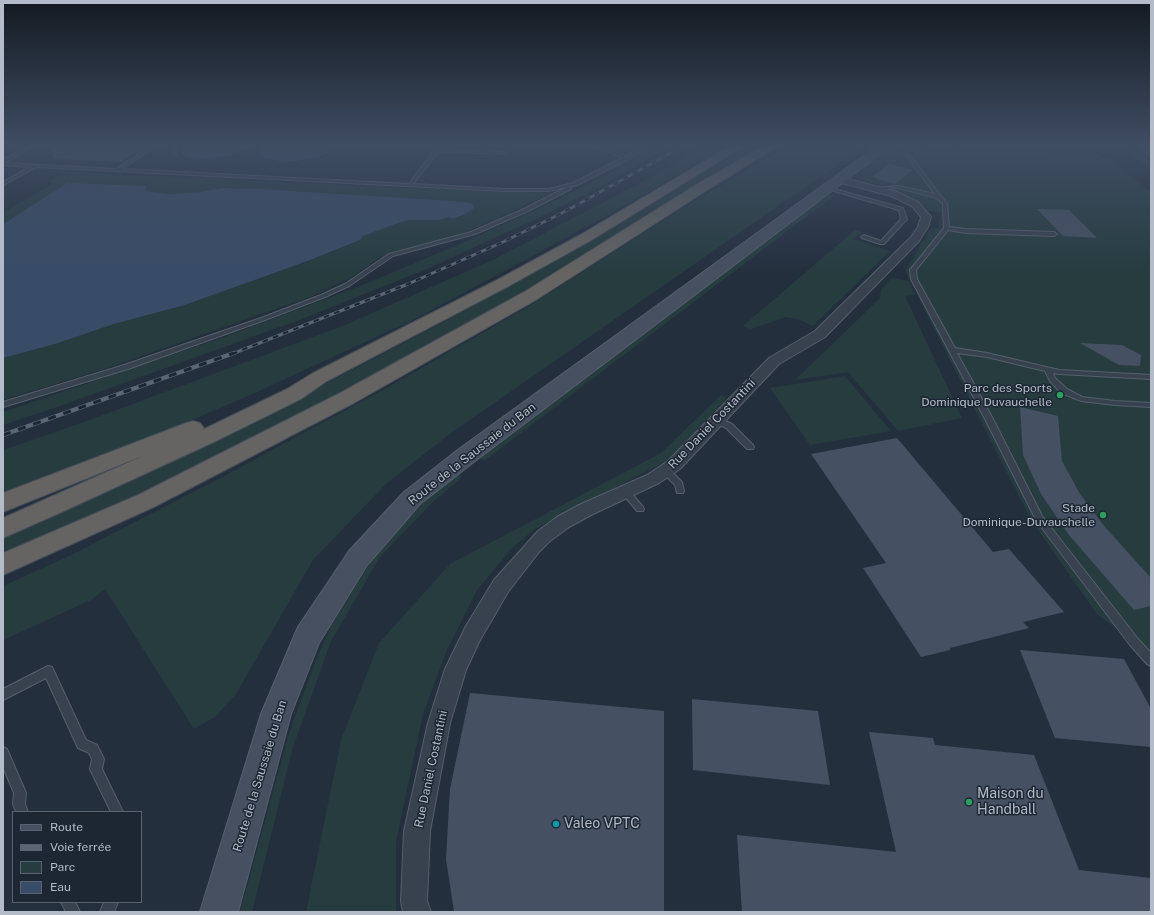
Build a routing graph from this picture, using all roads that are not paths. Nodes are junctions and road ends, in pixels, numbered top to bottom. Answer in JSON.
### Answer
{"nodes":[{"id":1,"x":498,"y":190,"type":"edge"},
{"id":2,"x":550,"y":190,"type":"edge"},
{"id":3,"x":564,"y":190,"type":"edge"},
{"id":4,"x":666,"y":190,"type":"edge"},
{"id":5,"x":698,"y":190,"type":"edge"},
{"id":6,"x":827,"y":190,"type":"edge"},
{"id":7,"x":850,"y":190,"type":"edge"},
{"id":8,"x":879,"y":190,"type":"edge"},
{"id":9,"x":910,"y":190,"type":"edge"},
{"id":10,"x":934,"y":190,"type":"edge"},
{"id":11,"x":939,"y":197,"type":"junction"},
{"id":12,"x":947,"y":228,"type":"junction"},
{"id":13,"x":1054,"y":234,"type":"dead end"},
{"id":14,"x":864,"y":237,"type":"dead end"},
{"id":15,"x":951,"y":350,"type":"junction"},
{"id":16,"x":1048,"y":369,"type":"junction"},
{"id":17,"x":320,"y":377,"type":"junction"},
{"id":18,"x":1151,"y":377,"type":"edge"},
{"id":19,"x":3,"y":405,"type":"edge"},
{"id":20,"x":1151,"y":405,"type":"edge"},
{"id":21,"x":716,"y":420,"type":"junction"},
{"id":22,"x":750,"y":447,"type":"dead end"},
{"id":23,"x":666,"y":471,"type":"junction"},
{"id":24,"x":625,"y":491,"type":"junction"},
{"id":25,"x":680,"y":491,"type":"dead end"},
{"id":26,"x":3,"y":504,"type":"edge"},
{"id":27,"x":640,"y":509,"type":"dead end"},
{"id":28,"x":3,"y":528,"type":"edge"},
{"id":29,"x":3,"y":564,"type":"edge"},
{"id":30,"x":1151,"y":661,"type":"edge"},
{"id":31,"x":3,"y":695,"type":"edge"},
{"id":32,"x":3,"y":753,"type":"edge"},
{"id":33,"x":22,"y":811,"type":"edge"},
{"id":34,"x":117,"y":811,"type":"edge"},
{"id":35,"x":68,"y":903,"type":"edge"},
{"id":36,"x":73,"y":912,"type":"edge"},
{"id":37,"x":219,"y":912,"type":"edge"},
{"id":38,"x":417,"y":912,"type":"edge"}],
"edges":[{"from":1,"to":2,"type":"lane"},
{"from":3,"to":19,"type":"lane"},
{"from":4,"to":17,"type":"highway"},
{"from":5,"to":29,"type":"highway"},
{"from":6,"to":37,"type":"main road","name":"Route de la Saussaie du Ban"},
{"from":7,"to":14,"type":"lane"},
{"from":8,"to":21,"type":"street","name":"Rue Daniel Costantini"},
{"from":9,"to":11,"type":"lane"},
{"from":10,"to":11,"type":"lane"},
{"from":11,"to":12,"type":"lane"},
{"from":12,"to":13,"type":"lane"},
{"from":12,"to":15,"type":"lane"},
{"from":15,"to":16,"type":"lane"},
{"from":15,"to":30,"type":"lane"},
{"from":16,"to":18,"type":"lane"},
{"from":16,"to":20,"type":"lane"},
{"from":17,"to":26,"type":"highway"},
{"from":17,"to":28,"type":"highway"},
{"from":21,"to":22,"type":"lane"},
{"from":21,"to":23,"type":"street","name":"Rue Daniel Costantini"},
{"from":23,"to":24,"type":"street","name":"Rue Daniel Costantini"},
{"from":23,"to":25,"type":"lane"},
{"from":24,"to":27,"type":"lane"},
{"from":24,"to":38,"type":"street","name":"Rue Daniel Costantini"},
{"from":31,"to":34,"type":"lane"},
{"from":32,"to":33,"type":"lane"},
{"from":35,"to":36,"type":"lane"}]}
